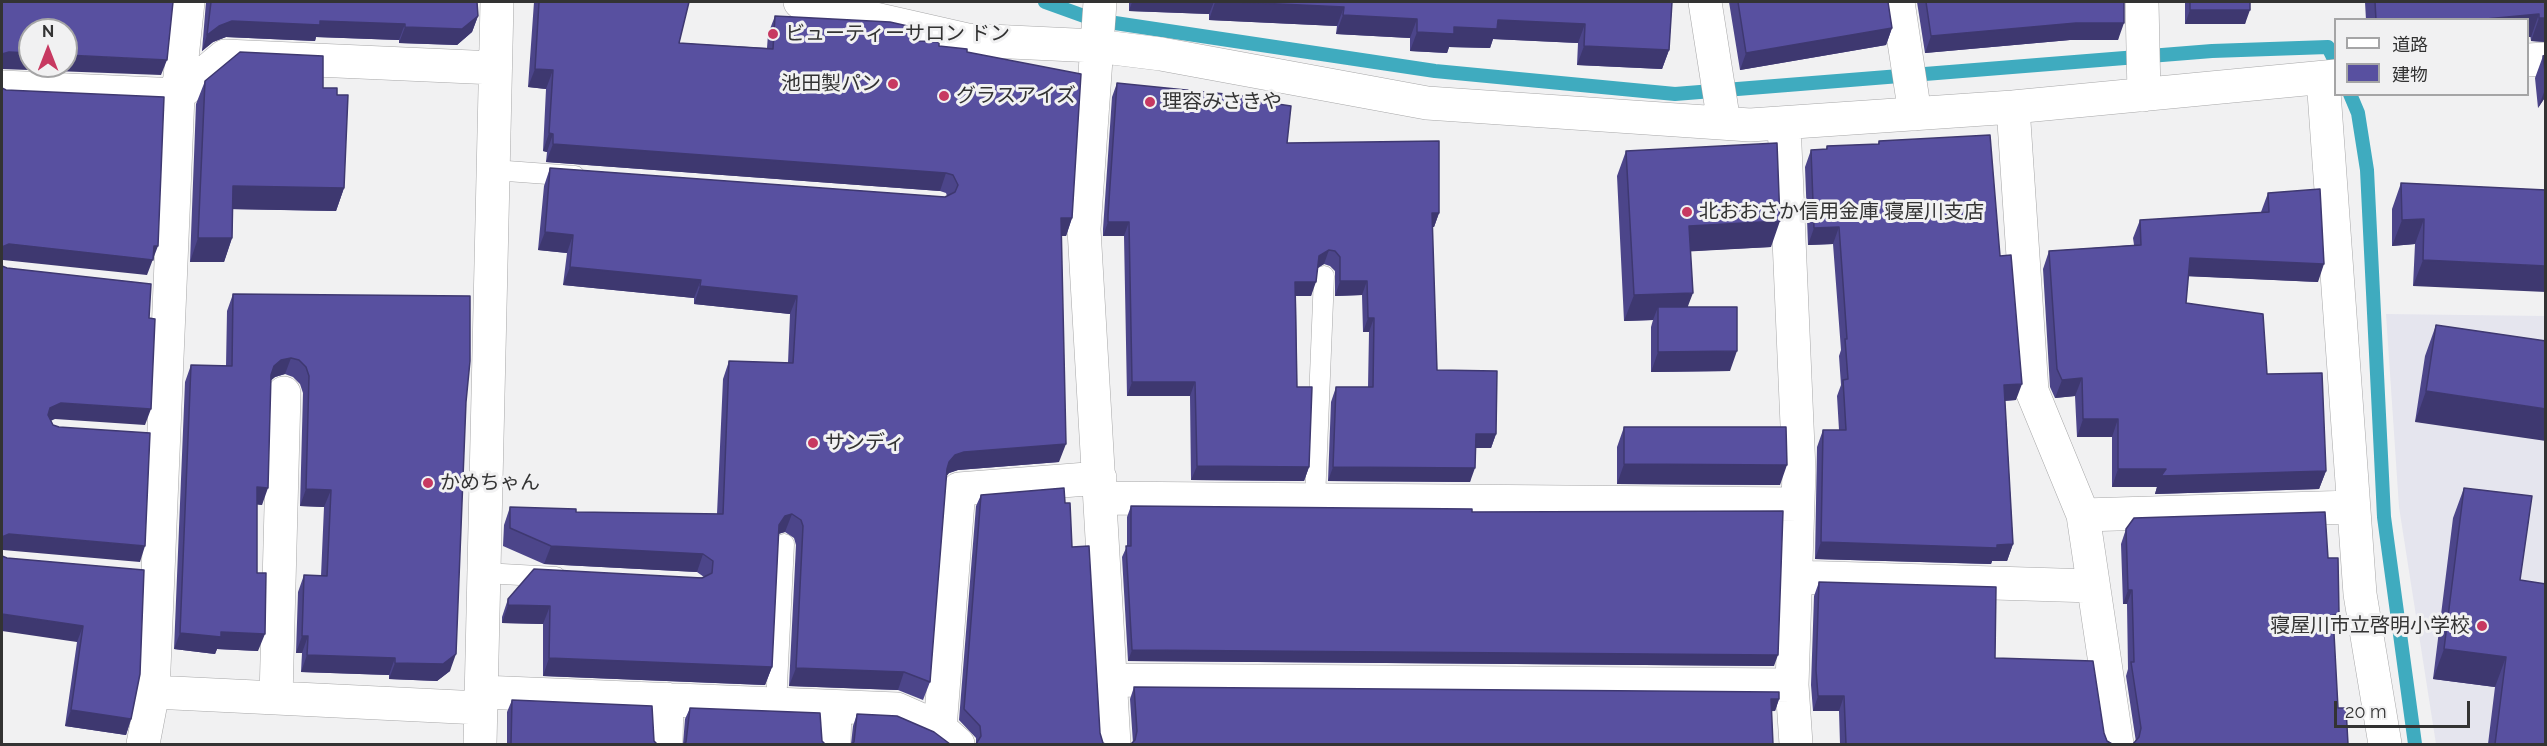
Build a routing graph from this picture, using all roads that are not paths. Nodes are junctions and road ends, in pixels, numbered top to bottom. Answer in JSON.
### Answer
{"nodes":[{"id":1,"x":188,"y":2,"type":"edge"},
{"id":2,"x":497,"y":2,"type":"edge"},
{"id":3,"x":800,"y":2,"type":"edge"},
{"id":4,"x":1705,"y":2,"type":"edge"},
{"id":5,"x":1898,"y":2,"type":"edge"},
{"id":6,"x":2142,"y":2,"type":"edge"},
{"id":7,"x":1098,"y":23,"type":"edge"},
{"id":8,"x":2546,"y":59,"type":"edge"},
{"id":9,"x":2529,"y":60,"type":"edge"},
{"id":10,"x":495,"y":68,"type":"junction"},
{"id":11,"x":2330,"y":77,"type":"edge"},
{"id":12,"x":2144,"y":85,"type":"junction"},
{"id":13,"x":2,"y":87,"type":"edge"},
{"id":14,"x":178,"y":95,"type":"junction"},
{"id":15,"x":1720,"y":101,"type":"junction"},
{"id":16,"x":1913,"y":103,"type":"junction"},
{"id":17,"x":2013,"y":107,"type":"junction"},
{"id":18,"x":1784,"y":123,"type":"junction"},
{"id":19,"x":493,"y":170,"type":"junction"},
{"id":20,"x":599,"y":178,"type":"edge"},
{"id":21,"x":1324,"y":276,"type":"dead end"},
{"id":22,"x":284,"y":393,"type":"dead end"},
{"id":23,"x":1100,"y":488,"type":"junction"},
{"id":24,"x":1315,"y":500,"type":"junction"},
{"id":25,"x":1798,"y":504,"type":"junction"},
{"id":26,"x":2353,"y":507,"type":"junction"},
{"id":27,"x":2083,"y":515,"type":"junction"},
{"id":28,"x":784,"y":544,"type":"dead end"},
{"id":29,"x":484,"y":573,"type":"junction"},
{"id":30,"x":1795,"y":577,"type":"junction"},
{"id":31,"x":578,"y":578,"type":"edge"},
{"id":32,"x":2093,"y":586,"type":"junction"},
{"id":33,"x":1112,"y":680,"type":"junction"},
{"id":34,"x":1792,"y":686,"type":"junction"},
{"id":35,"x":153,"y":692,"type":"junction"},
{"id":36,"x":276,"y":698,"type":"junction"},
{"id":37,"x":667,"y":699,"type":"junction"},
{"id":38,"x":481,"y":700,"type":"junction"},
{"id":39,"x":776,"y":705,"type":"junction"},
{"id":40,"x":835,"y":707,"type":"junction"},
{"id":41,"x":949,"y":736,"type":"edge"},
{"id":42,"x":143,"y":744,"type":"edge"},
{"id":43,"x":480,"y":744,"type":"edge"},
{"id":44,"x":666,"y":744,"type":"edge"},
{"id":45,"x":834,"y":744,"type":"edge"},
{"id":46,"x":1114,"y":744,"type":"edge"},
{"id":47,"x":1796,"y":744,"type":"edge"},
{"id":48,"x":2116,"y":744,"type":"edge"},
{"id":49,"x":2385,"y":744,"type":"edge"}],
"edges":[{"from":1,"to":14,"type":"street"},
{"from":2,"to":10,"type":"street"},
{"from":3,"to":7,"type":"street"},
{"from":4,"to":15,"type":"street"},
{"from":5,"to":16,"type":"street"},
{"from":6,"to":12,"type":"street"},
{"from":7,"to":15,"type":"street"},
{"from":7,"to":23,"type":"street"},
{"from":8,"to":9,"type":"street"},
{"from":10,"to":14,"type":"street"},
{"from":10,"to":19,"type":"street"},
{"from":11,"to":12,"type":"street"},
{"from":11,"to":26,"type":"street"},
{"from":12,"to":17,"type":"street"},
{"from":13,"to":14,"type":"street"},
{"from":14,"to":35,"type":"street"},
{"from":15,"to":18,"type":"street"},
{"from":16,"to":17,"type":"street"},
{"from":16,"to":18,"type":"street"},
{"from":17,"to":27,"type":"street"},
{"from":18,"to":25,"type":"street"},
{"from":19,"to":20,"type":"lane"},
{"from":19,"to":29,"type":"street"},
{"from":21,"to":24,"type":"lane"},
{"from":22,"to":36,"type":"street"},
{"from":23,"to":24,"type":"street"},
{"from":23,"to":33,"type":"street"},
{"from":23,"to":41,"type":"street"},
{"from":24,"to":25,"type":"street"},
{"from":25,"to":30,"type":"street"},
{"from":26,"to":27,"type":"street"},
{"from":26,"to":49,"type":"street"},
{"from":27,"to":32,"type":"street"},
{"from":28,"to":39,"type":"lane"},
{"from":29,"to":31,"type":"lane"},
{"from":29,"to":38,"type":"street"},
{"from":30,"to":32,"type":"street"},
{"from":30,"to":34,"type":"street"},
{"from":32,"to":48,"type":"street"},
{"from":33,"to":34,"type":"street"},
{"from":33,"to":46,"type":"street"},
{"from":34,"to":47,"type":"street"},
{"from":35,"to":36,"type":"street"},
{"from":35,"to":42,"type":"street"},
{"from":36,"to":38,"type":"street"},
{"from":37,"to":38,"type":"street"},
{"from":37,"to":39,"type":"street"},
{"from":37,"to":44,"type":"street"},
{"from":38,"to":43,"type":"street"},
{"from":39,"to":40,"type":"street"},
{"from":40,"to":41,"type":"street"},
{"from":40,"to":45,"type":"street"}]}
